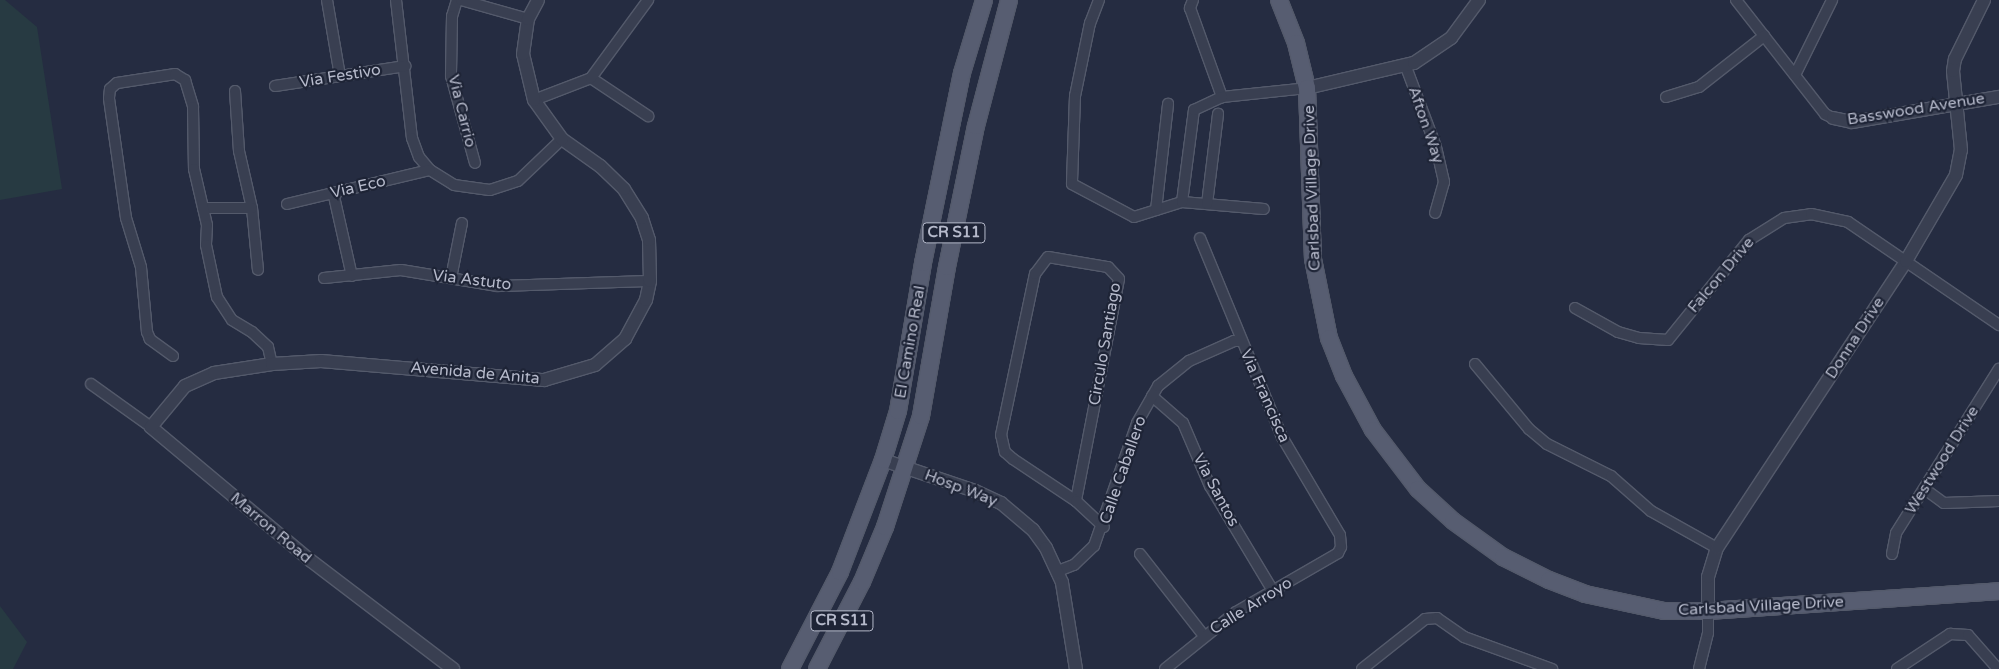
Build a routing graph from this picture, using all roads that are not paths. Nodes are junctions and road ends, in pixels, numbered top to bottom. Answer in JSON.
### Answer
{"nodes":[{"id":1,"x":327,"y":0,"type":"edge"},
{"id":2,"x":396,"y":0,"type":"edge"},
{"id":3,"x":457,"y":0,"type":"edge"},
{"id":4,"x":461,"y":0,"type":"edge"},
{"id":5,"x":538,"y":0,"type":"edge"},
{"id":6,"x":648,"y":0,"type":"edge"},
{"id":7,"x":984,"y":0,"type":"edge"},
{"id":8,"x":1009,"y":0,"type":"edge"},
{"id":9,"x":1099,"y":0,"type":"edge"},
{"id":10,"x":1193,"y":0,"type":"edge"},
{"id":11,"x":1279,"y":0,"type":"edge"},
{"id":12,"x":1480,"y":0,"type":"edge"},
{"id":13,"x":1736,"y":0,"type":"edge"},
{"id":14,"x":1832,"y":0,"type":"edge"},
{"id":15,"x":1984,"y":0,"type":"edge"},
{"id":16,"x":528,"y":19,"type":"junction"},
{"id":17,"x":1764,"y":36,"type":"junction"},
{"id":18,"x":405,"y":66,"type":"junction"},
{"id":19,"x":1406,"y":67,"type":"junction"},
{"id":20,"x":340,"y":76,"type":"junction"},
{"id":21,"x":1794,"y":76,"type":"junction"},
{"id":22,"x":591,"y":78,"type":"junction"},
{"id":23,"x":275,"y":86,"type":"dead end"},
{"id":24,"x":1307,"y":88,"type":"junction"},
{"id":25,"x":235,"y":91,"type":"dead end"},
{"id":26,"x":1222,"y":97,"type":"junction"},
{"id":27,"x":1666,"y":97,"type":"dead end"},
{"id":28,"x":1999,"y":97,"type":"edge"},
{"id":29,"x":534,"y":100,"type":"junction"},
{"id":30,"x":1168,"y":104,"type":"dead end"},
{"id":31,"x":1955,"y":104,"type":"junction"},
{"id":32,"x":1218,"y":114,"type":"dead end"},
{"id":33,"x":648,"y":116,"type":"dead end"},
{"id":34,"x":1833,"y":118,"type":"joint"},
{"id":35,"x":562,"y":140,"type":"junction"},
{"id":36,"x":475,"y":163,"type":"dead end"},
{"id":37,"x":430,"y":170,"type":"junction"},
{"id":38,"x":333,"y":192,"type":"junction"},
{"id":39,"x":1182,"y":202,"type":"junction"},
{"id":40,"x":286,"y":204,"type":"dead end"},
{"id":41,"x":1207,"y":204,"type":"junction"},
{"id":42,"x":203,"y":208,"type":"junction"},
{"id":43,"x":252,"y":208,"type":"junction"},
{"id":44,"x":1264,"y":209,"type":"dead end"},
{"id":45,"x":1156,"y":210,"type":"junction"},
{"id":46,"x":1436,"y":214,"type":"dead end"},
{"id":47,"x":462,"y":223,"type":"dead end"},
{"id":48,"x":1200,"y":238,"type":"dead end"},
{"id":49,"x":1906,"y":261,"type":"junction"},
{"id":50,"x":258,"y":270,"type":"dead end"},
{"id":51,"x":352,"y":276,"type":"junction"},
{"id":52,"x":324,"y":278,"type":"dead end"},
{"id":53,"x":451,"y":278,"type":"junction"},
{"id":54,"x":650,"y":280,"type":"junction"},
{"id":55,"x":1576,"y":308,"type":"dead end"},
{"id":56,"x":1999,"y":325,"type":"edge"},
{"id":57,"x":1241,"y":341,"type":"junction"},
{"id":58,"x":173,"y":356,"type":"dead end"},
{"id":59,"x":272,"y":364,"type":"junction"},
{"id":60,"x":1475,"y":364,"type":"dead end"},
{"id":61,"x":1999,"y":369,"type":"edge"},
{"id":62,"x":92,"y":384,"type":"dead end"},
{"id":63,"x":1152,"y":396,"type":"junction"},
{"id":64,"x":151,"y":427,"type":"junction"},
{"id":65,"x":883,"y":460,"type":"junction"},
{"id":66,"x":906,"y":468,"type":"junction"},
{"id":67,"x":1926,"y":490,"type":"junction"},
{"id":68,"x":1999,"y":501,"type":"edge"},
{"id":69,"x":1076,"y":502,"type":"junction"},
{"id":70,"x":1104,"y":527,"type":"junction"},
{"id":71,"x":1341,"y":547,"type":"joint"},
{"id":72,"x":1717,"y":548,"type":"junction"},
{"id":73,"x":1140,"y":554,"type":"dead end"},
{"id":74,"x":1892,"y":554,"type":"dead end"},
{"id":75,"x":1058,"y":571,"type":"junction"},
{"id":76,"x":1273,"y":591,"type":"junction"},
{"id":77,"x":1999,"y":591,"type":"edge"},
{"id":78,"x":1708,"y":611,"type":"junction"},
{"id":79,"x":1204,"y":636,"type":"junction"},
{"id":80,"x":453,"y":669,"type":"edge"},
{"id":81,"x":790,"y":669,"type":"edge"},
{"id":82,"x":817,"y":669,"type":"edge"},
{"id":83,"x":1076,"y":669,"type":"edge"},
{"id":84,"x":1164,"y":669,"type":"edge"},
{"id":85,"x":1362,"y":669,"type":"edge"},
{"id":86,"x":1552,"y":669,"type":"edge"},
{"id":87,"x":1699,"y":669,"type":"edge"},
{"id":88,"x":1897,"y":669,"type":"edge"},
{"id":89,"x":1998,"y":669,"type":"edge"}],
"edges":[{"from":1,"to":20,"type":"street"},
{"from":2,"to":18,"type":"street"},
{"from":3,"to":36,"type":"street","name":"Via Carrio"},
{"from":4,"to":16,"type":"street"},
{"from":5,"to":16,"type":"street","name":"Avenida de Anita"},
{"from":6,"to":22,"type":"street"},
{"from":7,"to":65,"type":"main road","name":"El Camino Real","number":"CR S11"},
{"from":8,"to":66,"type":"main road","name":"El Camino Real","number":"CR S11"},
{"from":9,"to":45,"type":"street"},
{"from":10,"to":26,"type":"street"},
{"from":11,"to":24,"type":"main road","name":"Carlsbad Village Drive"},
{"from":12,"to":19,"type":"street"},
{"from":13,"to":17,"type":"street"},
{"from":14,"to":21,"type":"street"},
{"from":15,"to":31,"type":"street","name":"Donna Drive"},
{"from":16,"to":29,"type":"street","name":"Avenida de Anita"},
{"from":17,"to":21,"type":"street"},
{"from":17,"to":27,"type":"street"},
{"from":18,"to":20,"type":"street","name":"Via Festivo"},
{"from":18,"to":37,"type":"street"},
{"from":19,"to":24,"type":"street"},
{"from":19,"to":46,"type":"street","name":"Afton Way"},
{"from":20,"to":23,"type":"street","name":"Via Festivo"},
{"from":21,"to":34,"type":"street"},
{"from":22,"to":29,"type":"street"},
{"from":22,"to":33,"type":"street"},
{"from":24,"to":26,"type":"street"},
{"from":24,"to":78,"type":"main road","name":"Carlsbad Village Drive"},
{"from":25,"to":43,"type":"street"},
{"from":26,"to":39,"type":"street"},
{"from":28,"to":31,"type":"street","name":"Basswood Avenue"},
{"from":29,"to":35,"type":"street","name":"Avenida de Anita"},
{"from":30,"to":45,"type":"street"},
{"from":31,"to":34,"type":"street","name":"Basswood Avenue"},
{"from":31,"to":49,"type":"street","name":"Donna Drive"},
{"from":32,"to":41,"type":"street"},
{"from":35,"to":37,"type":"street"},
{"from":35,"to":54,"type":"street","name":"Avenida de Anita"},
{"from":37,"to":38,"type":"street","name":"Via Eco"},
{"from":38,"to":40,"type":"street","name":"Via Eco"},
{"from":38,"to":51,"type":"street"},
{"from":39,"to":41,"type":"street"},
{"from":39,"to":45,"type":"street"},
{"from":41,"to":44,"type":"street"},
{"from":42,"to":43,"type":"street"},
{"from":42,"to":58,"type":"street"},
{"from":42,"to":59,"type":"street"},
{"from":43,"to":50,"type":"street"},
{"from":47,"to":53,"type":"street"},
{"from":48,"to":57,"type":"street","name":"Via Francisca"},
{"from":49,"to":55,"type":"street","name":"Falcon Drive"},
{"from":49,"to":56,"type":"street","name":"Falcon Drive"},
{"from":49,"to":72,"type":"street","name":"Donna Drive"},
{"from":51,"to":52,"type":"street","name":"Via Astuto"},
{"from":51,"to":53,"type":"street","name":"Via Astuto"},
{"from":53,"to":54,"type":"street","name":"Via Astuto"},
{"from":54,"to":59,"type":"street","name":"Avenida de Anita"},
{"from":57,"to":63,"type":"street","name":"Calle Caballero"},
{"from":57,"to":71,"type":"street","name":"Via Francisca"},
{"from":59,"to":64,"type":"street","name":"Avenida de Anita"},
{"from":60,"to":72,"type":"street"},
{"from":61,"to":67,"type":"street","name":"Westwood Drive"},
{"from":62,"to":64,"type":"street","name":"Marron Road"},
{"from":63,"to":70,"type":"street","name":"Calle Caballero"},
{"from":63,"to":76,"type":"street","name":"Via Santos"},
{"from":64,"to":80,"type":"street","name":"Marron Road"},
{"from":65,"to":66,"type":"street","name":"Hosp Way"},
{"from":65,"to":81,"type":"main road","name":"El Camino Real","number":"CR S11"},
{"from":66,"to":75,"type":"street","name":"Hosp Way"},
{"from":66,"to":82,"type":"main road","name":"El Camino Real","number":"CR S11"},
{"from":67,"to":68,"type":"street"},
{"from":67,"to":74,"type":"street","name":"Westwood Drive"},
{"from":69,"to":69,"type":"street","name":"Circulo Santiago"},
{"from":69,"to":70,"type":"street"},
{"from":70,"to":75,"type":"street","name":"Calle Caballero"},
{"from":71,"to":76,"type":"street","name":"Calle Arroyo"},
{"from":72,"to":78,"type":"street","name":"Donna Drive"},
{"from":73,"to":79,"type":"street"},
{"from":75,"to":83,"type":"street","name":"Hosp Way"},
{"from":76,"to":79,"type":"street","name":"Calle Arroyo"},
{"from":77,"to":78,"type":"main road","name":"Carlsbad Village Drive"},
{"from":78,"to":87,"type":"street","name":"Donna Drive"},
{"from":79,"to":84,"type":"street","name":"Calle Arroyo"},
{"from":85,"to":86,"type":"street"},
{"from":88,"to":89,"type":"street"}]}
